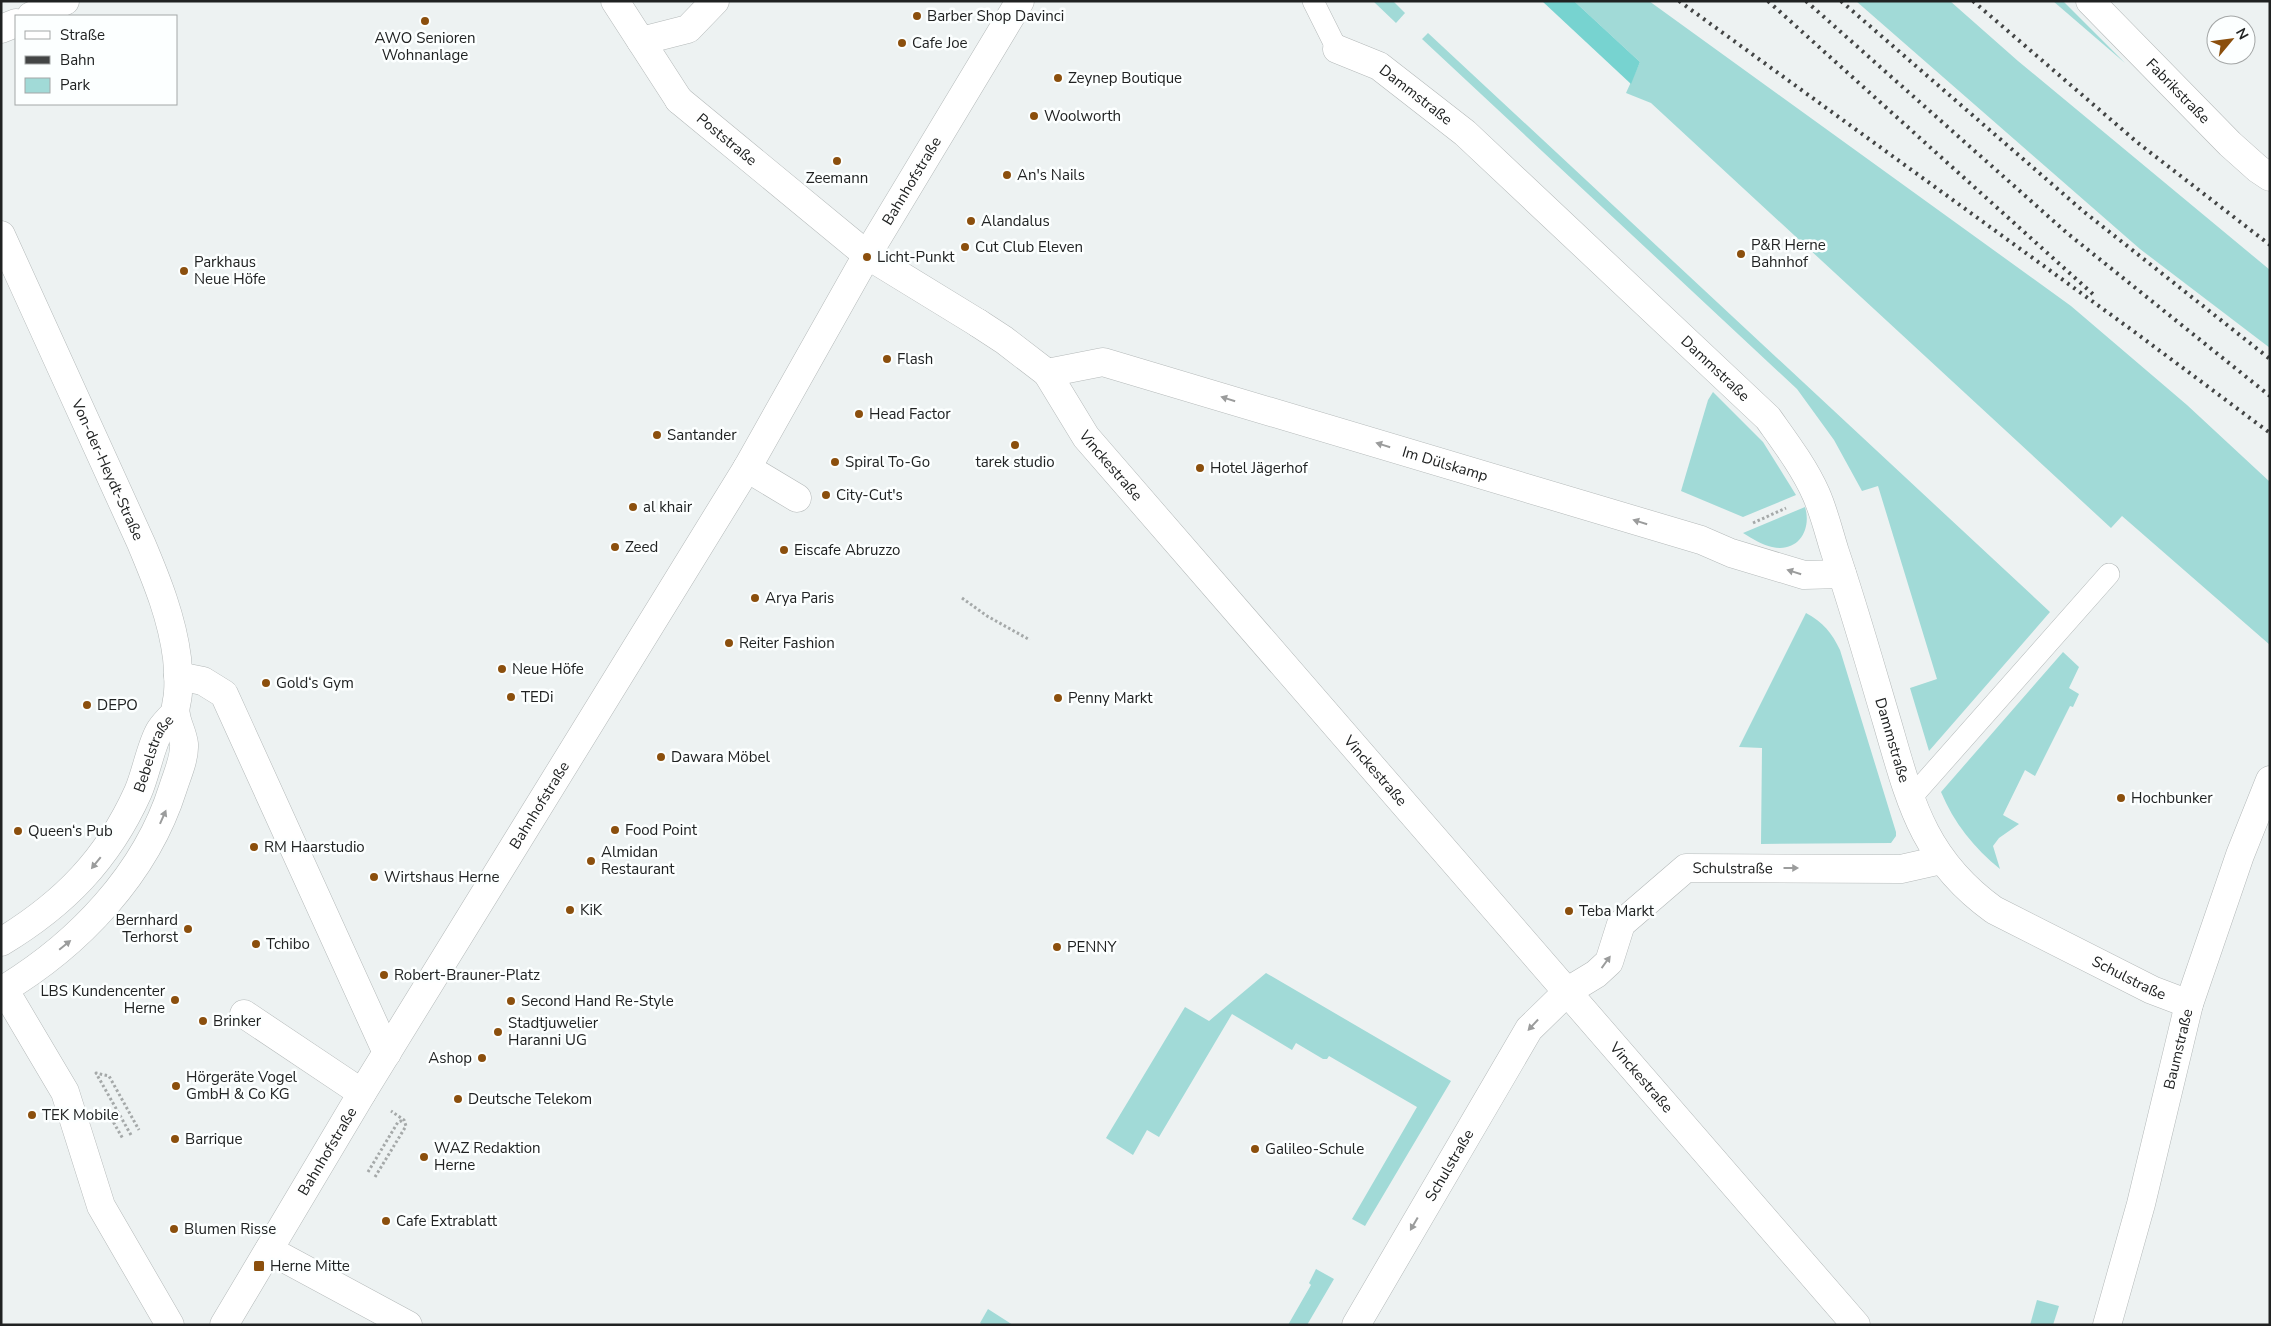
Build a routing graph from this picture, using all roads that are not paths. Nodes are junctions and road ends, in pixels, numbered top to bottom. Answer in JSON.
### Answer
{"nodes":[{"id":1,"x":65,"y":1,"type":"edge"},
{"id":2,"x":615,"y":1,"type":"edge"},
{"id":3,"x":715,"y":1,"type":"edge"},
{"id":4,"x":1020,"y":1,"type":"edge"},
{"id":5,"x":1313,"y":1,"type":"edge"},
{"id":6,"x":2090,"y":1,"type":"edge"},
{"id":7,"x":32,"y":15,"type":"edge"},
{"id":8,"x":15,"y":23,"type":"edge"},
{"id":9,"x":1,"y":29,"type":"edge"},
{"id":10,"x":641,"y":41,"type":"junction"},
{"id":11,"x":1337,"y":50,"type":"joint"},
{"id":12,"x":2270,"y":177,"type":"edge"},
{"id":13,"x":1,"y":235,"type":"edge"},
{"id":14,"x":867,"y":254,"type":"junction"},
{"id":15,"x":1047,"y":373,"type":"junction"},
{"id":16,"x":748,"y":468,"type":"junction"},
{"id":17,"x":797,"y":498,"type":"dead end"},
{"id":18,"x":1842,"y":574,"type":"junction"},
{"id":19,"x":2109,"y":574,"type":"dead end"},
{"id":20,"x":178,"y":676,"type":"junction"},
{"id":21,"x":175,"y":713,"type":"junction"},
{"id":22,"x":2270,"y":780,"type":"edge"},
{"id":23,"x":1910,"y":799,"type":"junction"},
{"id":24,"x":1941,"y":860,"type":"junction"},
{"id":25,"x":1,"y":942,"type":"edge"},
{"id":26,"x":3,"y":990,"type":"edge"},
{"id":27,"x":1568,"y":991,"type":"junction"},
{"id":28,"x":2189,"y":1004,"type":"junction"},
{"id":29,"x":244,"y":1014,"type":"dead end"},
{"id":30,"x":387,"y":1053,"type":"junction"},
{"id":31,"x":362,"y":1093,"type":"junction"},
{"id":32,"x":269,"y":1250,"type":"junction"},
{"id":33,"x":170,"y":1325,"type":"edge"},
{"id":34,"x":224,"y":1325,"type":"edge"},
{"id":35,"x":408,"y":1325,"type":"edge"},
{"id":36,"x":1356,"y":1325,"type":"edge"},
{"id":37,"x":1856,"y":1325,"type":"edge"},
{"id":38,"x":2106,"y":1325,"type":"edge"}],
"edges":[{"from":1,"to":7,"type":"street"},
{"from":2,"to":10,"type":"street","name":"Poststraße"},
{"from":3,"to":10,"type":"street"},
{"from":4,"to":14,"type":"street","name":"Bahnhofstraße"},
{"from":5,"to":11,"type":"lane","name":"Dammstraße"},
{"from":6,"to":12,"type":"street","name":"Fabrikstraße"},
{"from":8,"to":9,"type":"street"},
{"from":10,"to":14,"type":"street","name":"Poststraße"},
{"from":11,"to":18,"type":"street","name":"Dammstraße"},
{"from":13,"to":20,"type":"street","name":"Von-der-Heydt-Straße"},
{"from":14,"to":15,"type":"street","name":"Vinckestraße"},
{"from":14,"to":16,"type":"street","name":"Bahnhofstraße"},
{"from":18,"to":15,"type":"street","name":"Im Dülskamp","one_way":true},
{"from":15,"to":27,"type":"street","name":"Vinckestraße"},
{"from":16,"to":17,"type":"street"},
{"from":16,"to":30,"type":"street","name":"Bahnhofstraße"},
{"from":18,"to":23,"type":"street","name":"Dammstraße"},
{"from":19,"to":23,"type":"lane"},
{"from":20,"to":21,"type":"street","name":"Von-der-Heydt-Straße"},
{"from":20,"to":30,"type":"street"},
{"from":21,"to":25,"type":"street","name":"Bebelstraße","one_way":true},
{"from":26,"to":21,"type":"street","name":"Bebelstraße","one_way":true},
{"from":22,"to":28,"type":"street","name":"Baumstraße"},
{"from":23,"to":24,"type":"street","name":"Dammstraße"},
{"from":27,"to":24,"type":"street","name":"Schulstraße","one_way":true},
{"from":24,"to":28,"type":"street","name":"Schulstraße"},
{"from":26,"to":33,"type":"street"},
{"from":27,"to":36,"type":"street","name":"Schulstraße","one_way":true},
{"from":27,"to":37,"type":"street","name":"Vinckestraße"},
{"from":28,"to":38,"type":"street","name":"Baumstraße"},
{"from":29,"to":31,"type":"street"},
{"from":30,"to":31,"type":"street","name":"Bahnhofstraße"},
{"from":31,"to":32,"type":"street","name":"Bahnhofstraße"},
{"from":32,"to":34,"type":"street","name":"Bahnhofstraße"},
{"from":32,"to":35,"type":"street"}]}
